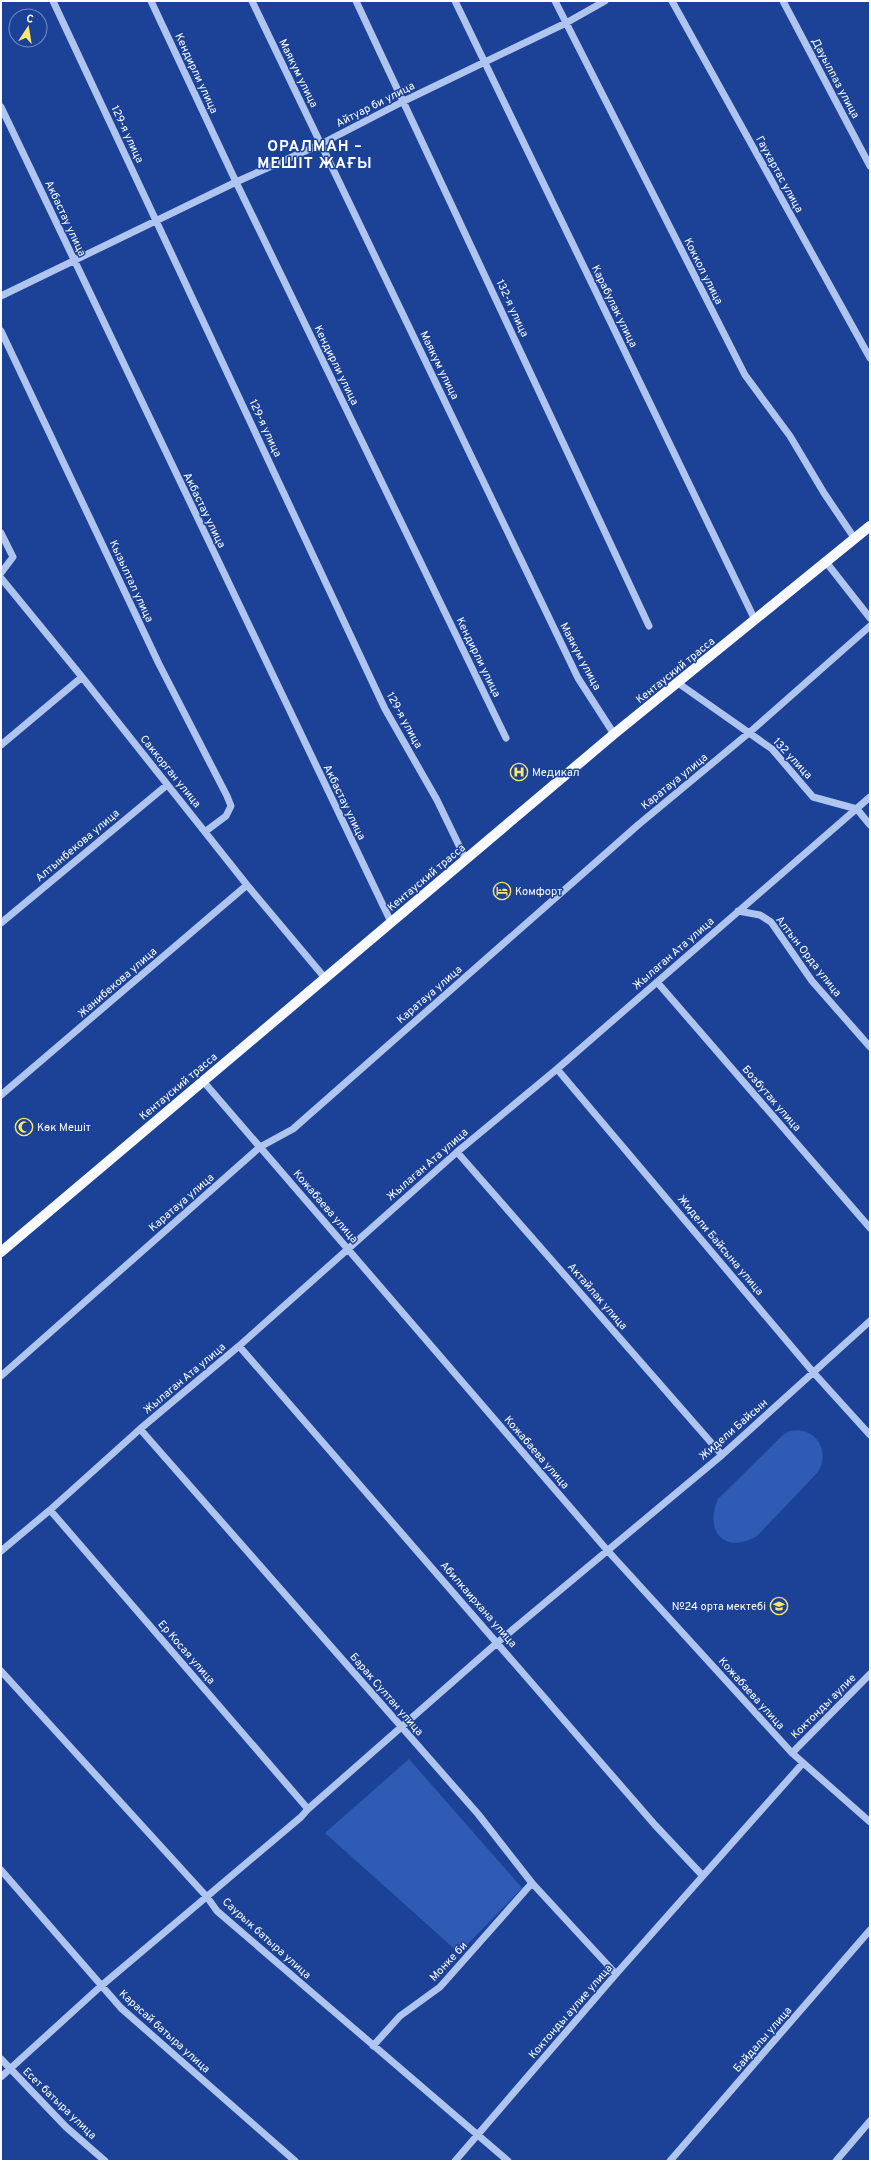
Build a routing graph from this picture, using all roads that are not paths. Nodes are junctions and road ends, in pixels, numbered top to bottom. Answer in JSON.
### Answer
{"nodes":[{"id":1,"x":53,"y":1,"type":"edge"},
{"id":2,"x":151,"y":1,"type":"edge"},
{"id":3,"x":252,"y":1,"type":"edge"},
{"id":4,"x":356,"y":1,"type":"edge"},
{"id":5,"x":455,"y":1,"type":"edge"},
{"id":6,"x":555,"y":1,"type":"edge"},
{"id":7,"x":605,"y":1,"type":"edge"},
{"id":8,"x":672,"y":1,"type":"edge"},
{"id":9,"x":784,"y":1,"type":"edge"},
{"id":10,"x":566,"y":23,"type":"junction"},
{"id":11,"x":484,"y":62,"type":"junction"},
{"id":12,"x":404,"y":101,"type":"junction"},
{"id":13,"x":1,"y":107,"type":"edge"},
{"id":14,"x":321,"y":144,"type":"junction"},
{"id":15,"x":870,"y":166,"type":"edge"},
{"id":16,"x":236,"y":182,"type":"junction"},
{"id":17,"x":156,"y":220,"type":"junction"},
{"id":18,"x":73,"y":260,"type":"junction"},
{"id":19,"x":1,"y":296,"type":"edge"},
{"id":20,"x":1,"y":331,"type":"edge"},
{"id":21,"x":870,"y":358,"type":"edge"},
{"id":22,"x":870,"y":526,"type":"edge"},
{"id":23,"x":1,"y":533,"type":"edge"},
{"id":24,"x":854,"y":539,"type":"junction"},
{"id":25,"x":826,"y":562,"type":"junction"},
{"id":26,"x":1,"y":573,"type":"edge"},
{"id":27,"x":1,"y":578,"type":"edge"},
{"id":28,"x":4,"y":587,"type":"edge"},
{"id":29,"x":870,"y":618,"type":"edge"},
{"id":30,"x":755,"y":620,"type":"junction"},
{"id":31,"x":649,"y":626,"type":"dead end"},
{"id":32,"x":870,"y":626,"type":"edge"},
{"id":33,"x":82,"y":676,"type":"junction"},
{"id":34,"x":678,"y":683,"type":"junction"},
{"id":35,"x":750,"y":732,"type":"junction"},
{"id":36,"x":614,"y":734,"type":"junction"},
{"id":37,"x":506,"y":738,"type":"dead end"},
{"id":38,"x":1,"y":745,"type":"edge"},
{"id":39,"x":167,"y":785,"type":"junction"},
{"id":40,"x":870,"y":797,"type":"edge"},
{"id":41,"x":857,"y":809,"type":"junction"},
{"id":42,"x":870,"y":825,"type":"edge"},
{"id":43,"x":206,"y":831,"type":"junction"},
{"id":44,"x":466,"y":860,"type":"junction"},
{"id":45,"x":247,"y":885,"type":"junction"},
{"id":46,"x":738,"y":911,"type":"junction"},
{"id":47,"x":391,"y":922,"type":"junction"},
{"id":48,"x":1,"y":923,"type":"edge"},
{"id":49,"x":325,"y":978,"type":"junction"},
{"id":50,"x":657,"y":982,"type":"junction"},
{"id":51,"x":870,"y":1047,"type":"edge"},
{"id":52,"x":557,"y":1069,"type":"junction"},
{"id":53,"x":203,"y":1081,"type":"junction"},
{"id":54,"x":1,"y":1095,"type":"edge"},
{"id":55,"x":260,"y":1147,"type":"junction"},
{"id":56,"x":457,"y":1152,"type":"junction"},
{"id":57,"x":870,"y":1228,"type":"edge"},
{"id":58,"x":348,"y":1248,"type":"junction"},
{"id":59,"x":1,"y":1252,"type":"edge"},
{"id":60,"x":870,"y":1321,"type":"edge"},
{"id":61,"x":239,"y":1346,"type":"junction"},
{"id":62,"x":813,"y":1372,"type":"junction"},
{"id":63,"x":1,"y":1376,"type":"edge"},
{"id":64,"x":140,"y":1429,"type":"junction"},
{"id":65,"x":870,"y":1435,"type":"edge"},
{"id":66,"x":722,"y":1455,"type":"junction"},
{"id":67,"x":50,"y":1510,"type":"junction"},
{"id":68,"x":607,"y":1550,"type":"junction"},
{"id":69,"x":1,"y":1551,"type":"edge"},
{"id":70,"x":498,"y":1642,"type":"junction"},
{"id":71,"x":1,"y":1671,"type":"edge"},
{"id":72,"x":870,"y":1674,"type":"edge"},
{"id":73,"x":401,"y":1727,"type":"junction"},
{"id":74,"x":792,"y":1753,"type":"junction"},
{"id":75,"x":803,"y":1764,"type":"junction"},
{"id":76,"x":308,"y":1809,"type":"junction"},
{"id":77,"x":870,"y":1822,"type":"edge"},
{"id":78,"x":1,"y":1870,"type":"edge"},
{"id":79,"x":702,"y":1876,"type":"junction"},
{"id":80,"x":532,"y":1883,"type":"junction"},
{"id":81,"x":207,"y":1897,"type":"junction"},
{"id":82,"x":870,"y":1930,"type":"edge"},
{"id":83,"x":616,"y":1974,"type":"junction"},
{"id":84,"x":101,"y":1986,"type":"junction"},
{"id":85,"x":373,"y":2046,"type":"junction"},
{"id":86,"x":1,"y":2059,"type":"edge"},
{"id":87,"x":10,"y":2069,"type":"junction"},
{"id":88,"x":1,"y":2077,"type":"edge"},
{"id":89,"x":870,"y":2121,"type":"edge"},
{"id":90,"x":478,"y":2135,"type":"junction"},
{"id":91,"x":105,"y":2161,"type":"edge"},
{"id":92,"x":295,"y":2161,"type":"edge"},
{"id":93,"x":455,"y":2161,"type":"edge"},
{"id":94,"x":508,"y":2161,"type":"edge"},
{"id":95,"x":670,"y":2161,"type":"edge"},
{"id":96,"x":836,"y":2161,"type":"edge"}],
"edges":[{"from":1,"to":17,"type":"street","name":"129-я улица"},
{"from":2,"to":16,"type":"street","name":"Кендирли улица"},
{"from":3,"to":14,"type":"street","name":"Маякум улица"},
{"from":4,"to":12,"type":"street","name":"132-я улица"},
{"from":5,"to":11,"type":"street","name":"Карабулак улица"},
{"from":6,"to":10,"type":"street","name":"Коккол улица"},
{"from":7,"to":10,"type":"street","name":"Айтуар би улица"},
{"from":8,"to":21,"type":"street","name":"Гаухартас улица"},
{"from":9,"to":15,"type":"street","name":"Дауылпаз улица"},
{"from":10,"to":11,"type":"street","name":"Айтуар би улица"},
{"from":10,"to":24,"type":"street","name":"Коккол улица"},
{"from":11,"to":12,"type":"street","name":"Айтуар би улица"},
{"from":11,"to":30,"type":"street","name":"Карабулак улица"},
{"from":12,"to":14,"type":"street","name":"Айтуар би улица"},
{"from":12,"to":31,"type":"street","name":"132-я улица"},
{"from":13,"to":18,"type":"street","name":"Акбастау улица"},
{"from":14,"to":16,"type":"street","name":"Айтуар би улица"},
{"from":14,"to":36,"type":"street","name":"Маякум улица"},
{"from":16,"to":17,"type":"street","name":"Айтуар би улица"},
{"from":16,"to":37,"type":"street","name":"Кендирли улица"},
{"from":17,"to":18,"type":"street","name":"Айтуар би улица"},
{"from":17,"to":44,"type":"street","name":"129-я улица"},
{"from":18,"to":19,"type":"street","name":"Айтуар би улица"},
{"from":18,"to":47,"type":"street","name":"Акбастау улица"},
{"from":20,"to":43,"type":"street","name":"Кызылтал улица"},
{"from":22,"to":24,"type":"main road","name":"Кентауский трасса"},
{"from":23,"to":26,"type":"street"},
{"from":24,"to":25,"type":"main road","name":"Кентауский трасса"},
{"from":25,"to":29,"type":"street"},
{"from":25,"to":30,"type":"main road","name":"Кентауский трасса"},
{"from":27,"to":28,"type":"street","name":"Саккорган улица"},
{"from":28,"to":33,"type":"street","name":"Саккорган улица"},
{"from":30,"to":34,"type":"main road","name":"Кентауский трасса"},
{"from":32,"to":35,"type":"street","name":"Каратауа улица"},
{"from":33,"to":38,"type":"street"},
{"from":33,"to":39,"type":"street","name":"Саккорган улица"},
{"from":34,"to":35,"type":"street","name":"132 улица"},
{"from":34,"to":36,"type":"main road","name":"Кентауский трасса"},
{"from":35,"to":41,"type":"street","name":"132 улица"},
{"from":35,"to":55,"type":"street","name":"Каратауа улица"},
{"from":36,"to":44,"type":"main road","name":"Кентауский трасса"},
{"from":39,"to":43,"type":"street","name":"Саккорган улица"},
{"from":39,"to":48,"type":"street","name":"Алтынбекова улица"},
{"from":40,"to":41,"type":"street","name":"Жылаган Ата улица"},
{"from":41,"to":42,"type":"street"},
{"from":41,"to":46,"type":"street","name":"Жылаган Ата улица"},
{"from":43,"to":45,"type":"street","name":"Саккорган улица"},
{"from":44,"to":47,"type":"main road","name":"Кентауский трасса"},
{"from":45,"to":49,"type":"street","name":"Саккорган улица"},
{"from":45,"to":54,"type":"street","name":"Жанибекова улица"},
{"from":46,"to":50,"type":"street","name":"Жылаган Ата улица"},
{"from":46,"to":51,"type":"street","name":"Алтын Орда улица"},
{"from":47,"to":49,"type":"main road","name":"Кентауский трасса"},
{"from":49,"to":53,"type":"main road","name":"Кентауский трасса"},
{"from":50,"to":52,"type":"street","name":"Жылаган Ата улица"},
{"from":50,"to":57,"type":"street","name":"Бозбутак улица"},
{"from":52,"to":56,"type":"street","name":"Жылаган Ата улица"},
{"from":52,"to":62,"type":"street","name":"Жидели Байсына улица"},
{"from":53,"to":55,"type":"street","name":"Кожабаева улица"},
{"from":53,"to":59,"type":"main road","name":"Кентауский трасса"},
{"from":55,"to":58,"type":"street","name":"Кожабаева улица"},
{"from":55,"to":63,"type":"street","name":"Каратауа улица"},
{"from":56,"to":58,"type":"street","name":"Жылаган Ата улица"},
{"from":56,"to":66,"type":"street","name":"Актайлак улица"},
{"from":58,"to":61,"type":"street","name":"Жылаган Ата улица"},
{"from":58,"to":68,"type":"street","name":"Кожабаева улица"},
{"from":60,"to":62,"type":"street","name":"Жидели Байсын"},
{"from":61,"to":64,"type":"street","name":"Жылаган Ата улица"},
{"from":61,"to":70,"type":"street","name":"Абилкаирхана улица"},
{"from":62,"to":65,"type":"street","name":"Жидели Байсына улица"},
{"from":62,"to":66,"type":"street","name":"Жидели Байсын"},
{"from":64,"to":67,"type":"street","name":"Жылаган Ата улица"},
{"from":64,"to":73,"type":"street","name":"Барак Султан улица"},
{"from":66,"to":68,"type":"street","name":"Жидели Байсын"},
{"from":67,"to":69,"type":"street","name":"Жылаган Ата улица"},
{"from":67,"to":76,"type":"street","name":"Ер Косая улица"},
{"from":68,"to":70,"type":"street","name":"Жидели Байсын"},
{"from":68,"to":74,"type":"street","name":"Кожабаева улица"},
{"from":70,"to":73,"type":"street","name":"Жидели Байсын"},
{"from":70,"to":79,"type":"street","name":"Абилкаирхана улица"},
{"from":71,"to":81,"type":"street","name":"Саурык батыра улица"},
{"from":72,"to":74,"type":"street","name":"Коктонды аулие"},
{"from":73,"to":76,"type":"street","name":"Жидели Байсын"},
{"from":73,"to":80,"type":"street","name":"Барак Султан улица"},
{"from":74,"to":75,"type":"street","name":"Кожабаева улица"},
{"from":75,"to":77,"type":"street","name":"Кожабаева улица"},
{"from":75,"to":79,"type":"street","name":"Коктонды аулие улица"},
{"from":76,"to":81,"type":"street","name":"Жидели Байсын"},
{"from":78,"to":84,"type":"street","name":"Карасай батыра улица"},
{"from":79,"to":83,"type":"street","name":"Коктонды аулие улица"},
{"from":80,"to":83,"type":"street","name":"Барак Султан улица"},
{"from":80,"to":85,"type":"street","name":"Монке би"},
{"from":81,"to":84,"type":"street","name":"Жидели Байсын"},
{"from":81,"to":85,"type":"street","name":"Саурык батыра улица"},
{"from":82,"to":95,"type":"street","name":"Байдалы улица"},
{"from":83,"to":90,"type":"street","name":"Коктонды аулие улица"},
{"from":84,"to":87,"type":"street","name":"Жидели Байсын"},
{"from":84,"to":92,"type":"street","name":"Карасай батыра улица"},
{"from":85,"to":90,"type":"street","name":"Саурык батыра улица"},
{"from":86,"to":87,"type":"street","name":"Есет батыра улица"},
{"from":87,"to":88,"type":"street","name":"Жидели Байсын"},
{"from":87,"to":91,"type":"street","name":"Есет батыра улица"},
{"from":89,"to":96,"type":"street"},
{"from":90,"to":93,"type":"street","name":"Коктонды аулие улица"},
{"from":90,"to":94,"type":"street","name":"Саурык батыра улица"}]}
